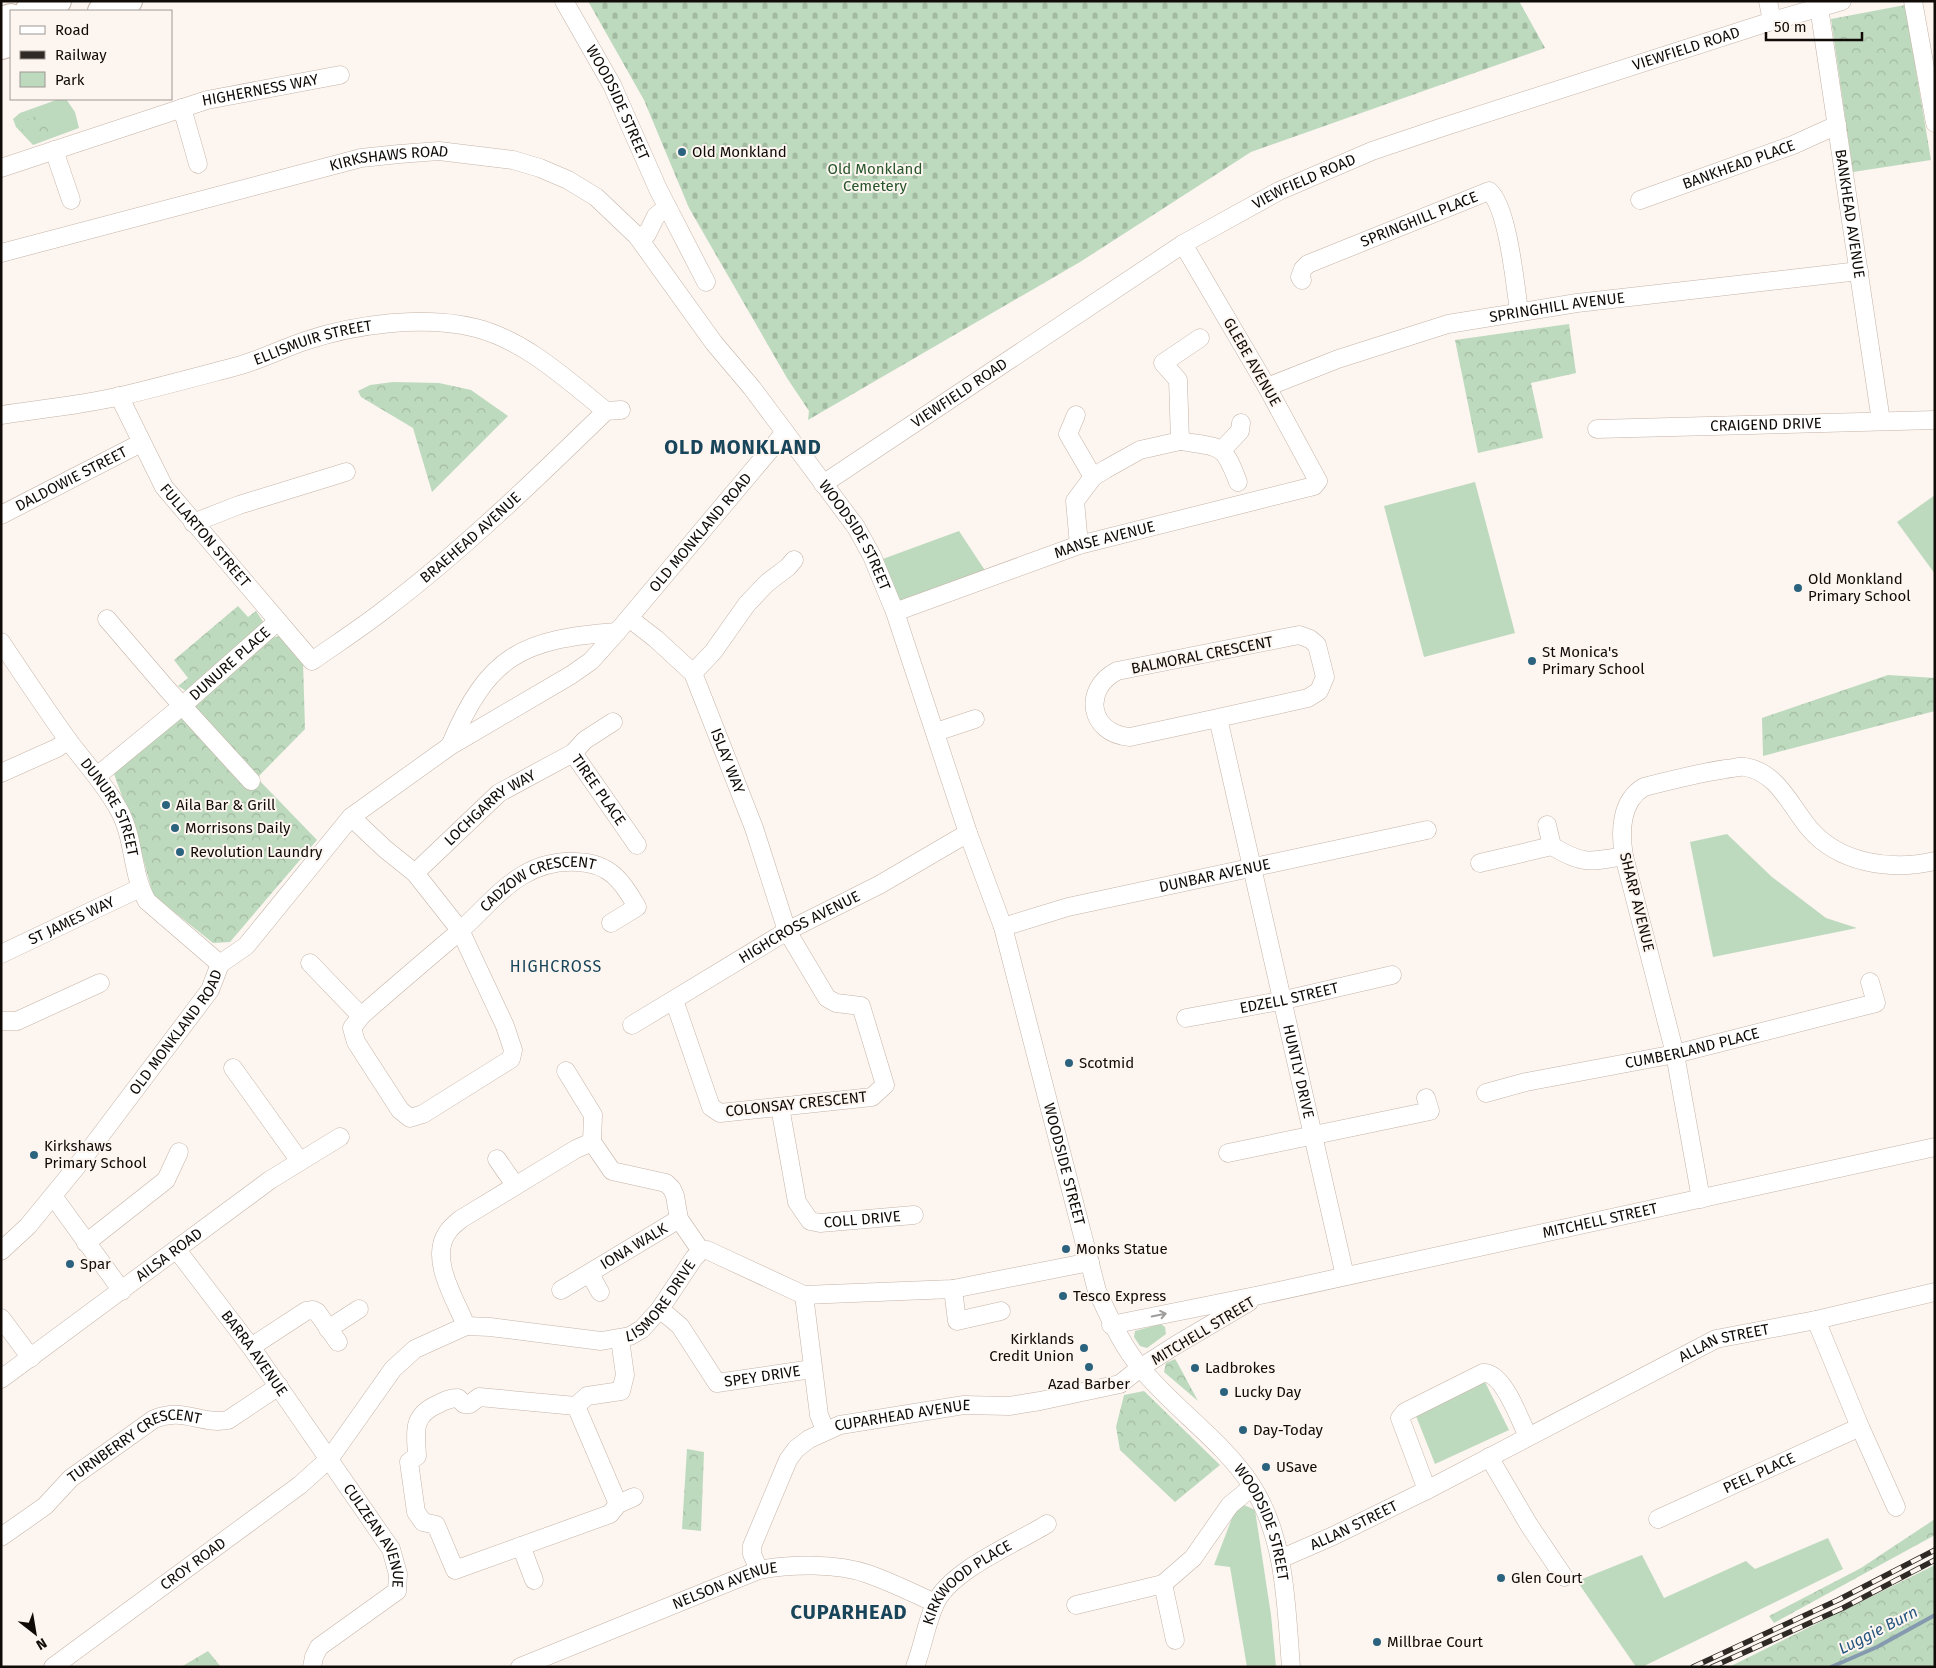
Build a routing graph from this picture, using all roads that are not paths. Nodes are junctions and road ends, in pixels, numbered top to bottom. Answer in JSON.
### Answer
{"nodes":[{"id":1,"x":58,"y":1,"type":"edge"},
{"id":2,"x":129,"y":1,"type":"edge"},
{"id":3,"x":564,"y":1,"type":"edge"},
{"id":4,"x":1768,"y":1,"type":"edge"},
{"id":5,"x":1842,"y":1,"type":"edge"},
{"id":6,"x":1913,"y":1,"type":"edge"},
{"id":7,"x":1819,"y":7,"type":"junction"},
{"id":8,"x":31,"y":10,"type":"edge"},
{"id":9,"x":104,"y":10,"type":"edge"},
{"id":10,"x":1772,"y":21,"type":"junction"},
{"id":11,"x":340,"y":75,"type":"dead end"},
{"id":12,"x":182,"y":108,"type":"junction"},
{"id":13,"x":1934,"y":112,"type":"edge"},
{"id":14,"x":1837,"y":125,"type":"junction"},
{"id":15,"x":54,"y":150,"type":"junction"},
{"id":16,"x":198,"y":164,"type":"dead end"},
{"id":17,"x":1,"y":168,"type":"edge"},
{"id":18,"x":71,"y":200,"type":"dead end"},
{"id":19,"x":1640,"y":200,"type":"dead end"},
{"id":20,"x":666,"y":206,"type":"junction"},
{"id":21,"x":636,"y":236,"type":"junction"},
{"id":22,"x":1183,"y":244,"type":"junction"},
{"id":23,"x":1,"y":253,"type":"edge"},
{"id":24,"x":1859,"y":271,"type":"junction"},
{"id":25,"x":1302,"y":280,"type":"dead end"},
{"id":26,"x":706,"y":282,"type":"dead end"},
{"id":27,"x":1519,"y":311,"type":"junction"},
{"id":28,"x":711,"y":338,"type":"joint"},
{"id":29,"x":1200,"y":338,"type":"dead end"},
{"id":30,"x":1267,"y":387,"type":"junction"},
{"id":31,"x":119,"y":396,"type":"junction"},
{"id":32,"x":613,"y":411,"type":"joint"},
{"id":33,"x":1076,"y":414,"type":"dead end"},
{"id":34,"x":1,"y":415,"type":"edge"},
{"id":35,"x":1935,"y":420,"type":"edge"},
{"id":36,"x":1881,"y":421,"type":"junction"},
{"id":37,"x":1241,"y":423,"type":"dead end"},
{"id":38,"x":1597,"y":428,"type":"dead end"},
{"id":39,"x":785,"y":432,"type":"junction"},
{"id":40,"x":1180,"y":441,"type":"junction"},
{"id":41,"x":141,"y":443,"type":"junction"},
{"id":42,"x":1222,"y":450,"type":"junction"},
{"id":43,"x":346,"y":472,"type":"dead end"},
{"id":44,"x":1093,"y":478,"type":"junction"},
{"id":45,"x":1318,"y":481,"type":"joint"},
{"id":46,"x":1238,"y":482,"type":"dead end"},
{"id":47,"x":823,"y":484,"type":"junction"},
{"id":48,"x":1,"y":515,"type":"edge"},
{"id":49,"x":193,"y":523,"type":"junction"},
{"id":50,"x":1079,"y":545,"type":"junction"},
{"id":51,"x":794,"y":560,"type":"dead end"},
{"id":52,"x":895,"y":612,"type":"junction"},
{"id":53,"x":629,"y":618,"type":"junction"},
{"id":54,"x":107,"y":619,"type":"dead end"},
{"id":55,"x":278,"y":621,"type":"junction"},
{"id":56,"x":617,"y":632,"type":"junction"},
{"id":57,"x":2,"y":643,"type":"edge"},
{"id":58,"x":312,"y":660,"type":"joint"},
{"id":59,"x":693,"y":673,"type":"junction"},
{"id":60,"x":182,"y":706,"type":"junction"},
{"id":61,"x":1218,"y":718,"type":"junction"},
{"id":62,"x":975,"y":719,"type":"dead end"},
{"id":63,"x":613,"y":722,"type":"dead end"},
{"id":64,"x":936,"y":732,"type":"junction"},
{"id":65,"x":68,"y":740,"type":"junction"},
{"id":66,"x":450,"y":746,"type":"junction"},
{"id":67,"x":573,"y":752,"type":"junction"},
{"id":68,"x":1,"y":773,"type":"edge"},
{"id":69,"x":97,"y":776,"type":"junction"},
{"id":70,"x":251,"y":781,"type":"dead end"},
{"id":71,"x":352,"y":818,"type":"junction"},
{"id":72,"x":1547,"y":825,"type":"dead end"},
{"id":73,"x":1427,"y":830,"type":"dead end"},
{"id":74,"x":968,"y":833,"type":"junction"},
{"id":75,"x":637,"y":845,"type":"dead end"},
{"id":76,"x":1552,"y":846,"type":"junction"},
{"id":77,"x":1624,"y":856,"type":"junction"},
{"id":78,"x":1935,"y":861,"type":"edge"},
{"id":79,"x":1480,"y":862,"type":"dead end"},
{"id":80,"x":1252,"y":867,"type":"junction"},
{"id":81,"x":415,"y":873,"type":"junction"},
{"id":82,"x":140,"y":888,"type":"junction"},
{"id":83,"x":612,"y":923,"type":"dead end"},
{"id":84,"x":1003,"y":927,"type":"junction"},
{"id":85,"x":460,"y":930,"type":"junction"},
{"id":86,"x":787,"y":931,"type":"junction"},
{"id":87,"x":1,"y":954,"type":"edge"},
{"id":88,"x":310,"y":963,"type":"dead end"},
{"id":89,"x":220,"y":964,"type":"junction"},
{"id":90,"x":1392,"y":974,"type":"dead end"},
{"id":91,"x":1870,"y":982,"type":"dead end"},
{"id":92,"x":100,"y":983,"type":"dead end"},
{"id":93,"x":674,"y":1000,"type":"junction"},
{"id":94,"x":1280,"y":1000,"type":"junction"},
{"id":95,"x":361,"y":1016,"type":"junction"},
{"id":96,"x":1186,"y":1018,"type":"dead end"},
{"id":97,"x":1,"y":1021,"type":"edge"},
{"id":98,"x":632,"y":1025,"type":"dead end"},
{"id":99,"x":1675,"y":1054,"type":"junction"},
{"id":100,"x":233,"y":1068,"type":"dead end"},
{"id":101,"x":566,"y":1071,"type":"dead end"},
{"id":102,"x":1486,"y":1093,"type":"dead end"},
{"id":103,"x":1426,"y":1098,"type":"dead end"},
{"id":104,"x":780,"y":1107,"type":"junction"},
{"id":105,"x":1311,"y":1135,"type":"junction"},
{"id":106,"x":340,"y":1136,"type":"dead end"},
{"id":107,"x":592,"y":1142,"type":"junction"},
{"id":108,"x":1935,"y":1147,"type":"edge"},
{"id":109,"x":179,"y":1152,"type":"dead end"},
{"id":110,"x":1228,"y":1153,"type":"dead end"},
{"id":111,"x":497,"y":1158,"type":"dead end"},
{"id":112,"x":299,"y":1160,"type":"junction"},
{"id":113,"x":515,"y":1185,"type":"junction"},
{"id":114,"x":53,"y":1196,"type":"junction"},
{"id":115,"x":1700,"y":1199,"type":"junction"},
{"id":116,"x":914,"y":1215,"type":"dead end"},
{"id":117,"x":679,"y":1219,"type":"junction"},
{"id":118,"x":86,"y":1243,"type":"junction"},
{"id":119,"x":177,"y":1250,"type":"junction"},
{"id":120,"x":1,"y":1251,"type":"edge"},
{"id":121,"x":701,"y":1252,"type":"junction"},
{"id":122,"x":1090,"y":1262,"type":"junction"},
{"id":123,"x":590,"y":1274,"type":"junction"},
{"id":124,"x":1344,"y":1276,"type":"junction"},
{"id":125,"x":953,"y":1289,"type":"junction"},
{"id":126,"x":562,"y":1290,"type":"dead end"},
{"id":127,"x":122,"y":1291,"type":"junction"},
{"id":128,"x":600,"y":1292,"type":"dead end"},
{"id":129,"x":1935,"y":1292,"type":"edge"},
{"id":130,"x":1265,"y":1294,"type":"junction"},
{"id":131,"x":804,"y":1295,"type":"junction"},
{"id":132,"x":359,"y":1309,"type":"dead end"},
{"id":133,"x":660,"y":1309,"type":"junction"},
{"id":134,"x":1000,"y":1311,"type":"dead end"},
{"id":135,"x":1,"y":1318,"type":"edge"},
{"id":136,"x":1816,"y":1320,"type":"junction"},
{"id":137,"x":1111,"y":1325,"type":"junction"},
{"id":138,"x":466,"y":1326,"type":"junction"},
{"id":139,"x":620,"y":1339,"type":"junction"},
{"id":140,"x":251,"y":1347,"type":"junction"},
{"id":141,"x":30,"y":1358,"type":"junction"},
{"id":142,"x":1140,"y":1368,"type":"junction"},
{"id":143,"x":812,"y":1369,"type":"junction"},
{"id":144,"x":1,"y":1379,"type":"edge"},
{"id":145,"x":279,"y":1386,"type":"junction"},
{"id":146,"x":576,"y":1406,"type":"junction"},
{"id":147,"x":1860,"y":1427,"type":"junction"},
{"id":148,"x":825,"y":1430,"type":"junction"},
{"id":149,"x":1528,"y":1437,"type":"junction"},
{"id":150,"x":1489,"y":1457,"type":"junction"},
{"id":151,"x":330,"y":1458,"type":"junction"},
{"id":152,"x":1252,"y":1487,"type":"junction"},
{"id":153,"x":1426,"y":1490,"type":"junction"},
{"id":154,"x":1896,"y":1507,"type":"dead end"},
{"id":155,"x":1658,"y":1519,"type":"dead end"},
{"id":156,"x":1047,"y":1524,"type":"dead end"},
{"id":157,"x":1,"y":1537,"type":"edge"},
{"id":158,"x":521,"y":1546,"type":"junction"},
{"id":159,"x":1280,"y":1559,"type":"junction"},
{"id":160,"x":759,"y":1570,"type":"junction"},
{"id":161,"x":1564,"y":1577,"type":"dead end"},
{"id":162,"x":534,"y":1580,"type":"dead end"},
{"id":163,"x":1163,"y":1584,"type":"junction"},
{"id":164,"x":936,"y":1603,"type":"junction"},
{"id":165,"x":1076,"y":1605,"type":"dead end"},
{"id":166,"x":1175,"y":1640,"type":"dead end"},
{"id":167,"x":53,"y":1667,"type":"edge"},
{"id":168,"x":312,"y":1667,"type":"edge"},
{"id":169,"x":520,"y":1667,"type":"edge"},
{"id":170,"x":914,"y":1667,"type":"edge"},
{"id":171,"x":1291,"y":1667,"type":"edge"}],
"edges":[{"from":1,"to":8,"type":"highway"},
{"from":2,"to":9,"type":"highway"},
{"from":3,"to":20,"type":"street","name":"WOODSIDE STREET"},
{"from":4,"to":10,"type":"street"},
{"from":5,"to":7,"type":"street","name":"VIEWFIELD ROAD"},
{"from":6,"to":13,"type":"street"},
{"from":7,"to":10,"type":"street","name":"VIEWFIELD ROAD"},
{"from":7,"to":14,"type":"street","name":"BANKHEAD AVENUE"},
{"from":10,"to":22,"type":"street","name":"VIEWFIELD ROAD"},
{"from":11,"to":12,"type":"street","name":"HIGHERNESS WAY"},
{"from":12,"to":15,"type":"street","name":"HIGHERNESS WAY"},
{"from":12,"to":16,"type":"street","name":"HIGHERNESS WAY"},
{"from":14,"to":19,"type":"street","name":"BANKHEAD PLACE"},
{"from":14,"to":24,"type":"street","name":"BANKHEAD AVENUE"},
{"from":15,"to":17,"type":"street","name":"HIGHERNESS WAY"},
{"from":15,"to":18,"type":"street"},
{"from":20,"to":21,"type":"street"},
{"from":20,"to":26,"type":"street","name":"WOODSIDE STREET"},
{"from":21,"to":23,"type":"street","name":"KIRKSHAWS ROAD"},
{"from":21,"to":28,"type":"street","name":"KIRKSHAWS ROAD"},
{"from":22,"to":30,"type":"street","name":"GLEBE AVENUE"},
{"from":22,"to":47,"type":"street","name":"VIEWFIELD ROAD"},
{"from":24,"to":27,"type":"street","name":"SPRINGHILL AVENUE"},
{"from":24,"to":36,"type":"street","name":"BANKHEAD AVENUE"},
{"from":25,"to":27,"type":"street","name":"SPRINGHILL PLACE"},
{"from":27,"to":30,"type":"street","name":"SPRINGHILL AVENUE"},
{"from":28,"to":39,"type":"street","name":"WOODSIDE STREET"},
{"from":29,"to":40,"type":"street"},
{"from":30,"to":45,"type":"street","name":"GLEBE AVENUE"},
{"from":31,"to":32,"type":"street","name":"ELLISMUIR STREET"},
{"from":31,"to":34,"type":"street","name":"ELLISMUIR STREET"},
{"from":31,"to":41,"type":"street","name":"FULLARTON STREET"},
{"from":32,"to":58,"type":"street","name":"BRAEHEAD AVENUE"},
{"from":33,"to":44,"type":"street"},
{"from":35,"to":36,"type":"street","name":"CRAIGEND DRIVE"},
{"from":36,"to":38,"type":"street","name":"CRAIGEND DRIVE"},
{"from":37,"to":42,"type":"street"},
{"from":39,"to":47,"type":"street","name":"WOODSIDE STREET"},
{"from":39,"to":53,"type":"street","name":"OLD MONKLAND ROAD"},
{"from":40,"to":42,"type":"street"},
{"from":40,"to":44,"type":"street"},
{"from":41,"to":48,"type":"street","name":"DALDOWIE STREET"},
{"from":41,"to":49,"type":"street","name":"FULLARTON STREET"},
{"from":42,"to":46,"type":"street"},
{"from":43,"to":49,"type":"street"},
{"from":44,"to":50,"type":"street"},
{"from":45,"to":50,"type":"street","name":"MANSE AVENUE"},
{"from":47,"to":52,"type":"street","name":"WOODSIDE STREET"},
{"from":49,"to":55,"type":"street","name":"FULLARTON STREET"},
{"from":50,"to":52,"type":"street","name":"MANSE AVENUE"},
{"from":51,"to":59,"type":"street"},
{"from":52,"to":64,"type":"street","name":"WOODSIDE STREET"},
{"from":53,"to":56,"type":"street","name":"OLD MONKLAND ROAD"},
{"from":53,"to":59,"type":"street","name":"ISLAY WAY"},
{"from":54,"to":60,"type":"street","name":"DUNURE PLACE"},
{"from":55,"to":58,"type":"street","name":"FULLARTON STREET"},
{"from":55,"to":60,"type":"street","name":"DUNURE PLACE"},
{"from":56,"to":66,"type":"street","name":"OLD MONKLAND ROAD"},
{"from":56,"to":66,"type":"street"},
{"from":57,"to":65,"type":"street","name":"DUNURE STREET"},
{"from":59,"to":86,"type":"street","name":"ISLAY WAY"},
{"from":60,"to":69,"type":"street","name":"DUNURE PLACE"},
{"from":60,"to":70,"type":"street"},
{"from":61,"to":61,"type":"street","name":"BALMORAL CRESCENT"},
{"from":61,"to":80,"type":"street"},
{"from":62,"to":64,"type":"street"},
{"from":63,"to":67,"type":"street","name":"TIREE PLACE"},
{"from":64,"to":74,"type":"street","name":"WOODSIDE STREET"},
{"from":65,"to":68,"type":"street"},
{"from":65,"to":69,"type":"street","name":"DUNURE STREET"},
{"from":66,"to":71,"type":"street","name":"OLD MONKLAND ROAD"},
{"from":67,"to":75,"type":"street","name":"TIREE PLACE"},
{"from":67,"to":81,"type":"street","name":"LOCHGARRY WAY"},
{"from":69,"to":82,"type":"street","name":"DUNURE STREET"},
{"from":71,"to":81,"type":"street"},
{"from":71,"to":89,"type":"street","name":"OLD MONKLAND ROAD"},
{"from":72,"to":76,"type":"street"},
{"from":73,"to":80,"type":"street","name":"DUNBAR AVENUE"},
{"from":74,"to":84,"type":"street","name":"WOODSIDE STREET"},
{"from":74,"to":86,"type":"street","name":"HIGHCROSS AVENUE"},
{"from":76,"to":77,"type":"street"},
{"from":76,"to":79,"type":"street"},
{"from":77,"to":78,"type":"street","name":"SHARP AVENUE"},
{"from":77,"to":99,"type":"street","name":"SHARP AVENUE"},
{"from":80,"to":84,"type":"street","name":"DUNBAR AVENUE"},
{"from":80,"to":94,"type":"street","name":"HUNTLY DRIVE"},
{"from":81,"to":85,"type":"street"},
{"from":82,"to":87,"type":"street","name":"ST JAMES WAY"},
{"from":82,"to":89,"type":"street","name":"DUNURE STREET"},
{"from":83,"to":85,"type":"street","name":"CADZOW CRESCENT"},
{"from":84,"to":122,"type":"street","name":"WOODSIDE STREET"},
{"from":85,"to":95,"type":"street"},
{"from":85,"to":95,"type":"street"},
{"from":86,"to":93,"type":"street","name":"HIGHCROSS AVENUE"},
{"from":86,"to":104,"type":"street","name":"COLONSAY CRESCENT"},
{"from":88,"to":95,"type":"street"},
{"from":89,"to":114,"type":"street","name":"OLD MONKLAND ROAD"},
{"from":90,"to":94,"type":"street","name":"EDZELL STREET"},
{"from":91,"to":99,"type":"street","name":"CUMBERLAND PLACE"},
{"from":92,"to":97,"type":"street"},
{"from":93,"to":98,"type":"street","name":"HIGHCROSS AVENUE"},
{"from":93,"to":104,"type":"street","name":"COLONSAY CRESCENT"},
{"from":94,"to":96,"type":"street","name":"EDZELL STREET"},
{"from":94,"to":105,"type":"street","name":"HUNTLY DRIVE"},
{"from":99,"to":102,"type":"street","name":"CUMBERLAND PLACE"},
{"from":99,"to":115,"type":"street","name":"SHARP AVENUE"},
{"from":100,"to":112,"type":"street"},
{"from":101,"to":107,"type":"street"},
{"from":103,"to":105,"type":"street"},
{"from":104,"to":116,"type":"street","name":"COLL DRIVE"},
{"from":105,"to":110,"type":"street"},
{"from":105,"to":124,"type":"street","name":"HUNTLY DRIVE"},
{"from":106,"to":112,"type":"street","name":"AILSA ROAD"},
{"from":107,"to":113,"type":"street"},
{"from":107,"to":117,"type":"street"},
{"from":108,"to":115,"type":"street","name":"MITCHELL STREET"},
{"from":109,"to":118,"type":"street"},
{"from":111,"to":113,"type":"street"},
{"from":112,"to":119,"type":"street","name":"AILSA ROAD"},
{"from":113,"to":138,"type":"street"},
{"from":114,"to":118,"type":"street"},
{"from":114,"to":120,"type":"street","name":"OLD MONKLAND ROAD"},
{"from":115,"to":124,"type":"street","name":"MITCHELL STREET"},
{"from":117,"to":121,"type":"street"},
{"from":117,"to":123,"type":"street","name":"IONA WALK"},
{"from":118,"to":127,"type":"street"},
{"from":119,"to":127,"type":"street","name":"AILSA ROAD"},
{"from":119,"to":140,"type":"street","name":"BARRA AVENUE"},
{"from":121,"to":131,"type":"street","name":"LISMORE DRIVE"},
{"from":121,"to":133,"type":"street","name":"LISMORE DRIVE"},
{"from":122,"to":125,"type":"street","name":"LISMORE DRIVE"},
{"from":122,"to":137,"type":"street","name":"WOODSIDE STREET"},
{"from":123,"to":126,"type":"street","name":"IONA WALK"},
{"from":123,"to":128,"type":"street","name":"IONA WALK"},
{"from":124,"to":130,"type":"street","name":"MITCHELL STREET"},
{"from":125,"to":131,"type":"street","name":"LISMORE DRIVE"},
{"from":125,"to":134,"type":"street"},
{"from":127,"to":141,"type":"street","name":"AILSA ROAD"},
{"from":129,"to":136,"type":"street","name":"ALLAN STREET"},
{"from":137,"to":130,"type":"street","name":"MITCHELL STREET","one_way":true},
{"from":130,"to":142,"type":"street","name":"MITCHELL STREET"},
{"from":131,"to":143,"type":"street"},
{"from":132,"to":140,"type":"street"},
{"from":133,"to":139,"type":"street","name":"LISMORE DRIVE"},
{"from":133,"to":143,"type":"street","name":"SPEY DRIVE"},
{"from":135,"to":141,"type":"street"},
{"from":136,"to":147,"type":"street"},
{"from":136,"to":149,"type":"street","name":"ALLAN STREET"},
{"from":137,"to":142,"type":"street","name":"WOODSIDE STREET"},
{"from":138,"to":139,"type":"street","name":"LISMORE DRIVE"},
{"from":138,"to":151,"type":"street","name":"LISMORE DRIVE"},
{"from":139,"to":146,"type":"street"},
{"from":140,"to":145,"type":"street","name":"BARRA AVENUE"},
{"from":141,"to":144,"type":"street","name":"AILSA ROAD"},
{"from":142,"to":148,"type":"street","name":"CUPARHEAD AVENUE"},
{"from":142,"to":152,"type":"street","name":"WOODSIDE STREET"},
{"from":143,"to":148,"type":"street"},
{"from":145,"to":151,"type":"street","name":"BARRA AVENUE"},
{"from":145,"to":157,"type":"street","name":"TURNBERRY CRESCENT"},
{"from":146,"to":158,"type":"street"},
{"from":146,"to":158,"type":"street"},
{"from":147,"to":154,"type":"street"},
{"from":147,"to":155,"type":"street","name":"PEEL PLACE"},
{"from":148,"to":160,"type":"street","name":"CUPARHEAD AVENUE"},
{"from":149,"to":150,"type":"street","name":"ALLAN STREET"},
{"from":149,"to":153,"type":"street"},
{"from":150,"to":153,"type":"street","name":"ALLAN STREET"},
{"from":150,"to":161,"type":"street"},
{"from":151,"to":167,"type":"street","name":"CROY ROAD"},
{"from":151,"to":168,"type":"street","name":"CULZEAN AVENUE"},
{"from":152,"to":159,"type":"street","name":"WOODSIDE STREET"},
{"from":152,"to":163,"type":"street"},
{"from":153,"to":159,"type":"street","name":"ALLAN STREET"},
{"from":156,"to":164,"type":"street","name":"KIRKWOOD PLACE"},
{"from":158,"to":162,"type":"street"},
{"from":159,"to":171,"type":"street","name":"WOODSIDE STREET"},
{"from":160,"to":164,"type":"street","name":"NELSON AVENUE"},
{"from":160,"to":169,"type":"street","name":"NELSON AVENUE"},
{"from":163,"to":165,"type":"street"},
{"from":163,"to":166,"type":"street"},
{"from":164,"to":170,"type":"street","name":"KIRKWOOD PLACE"}]}
